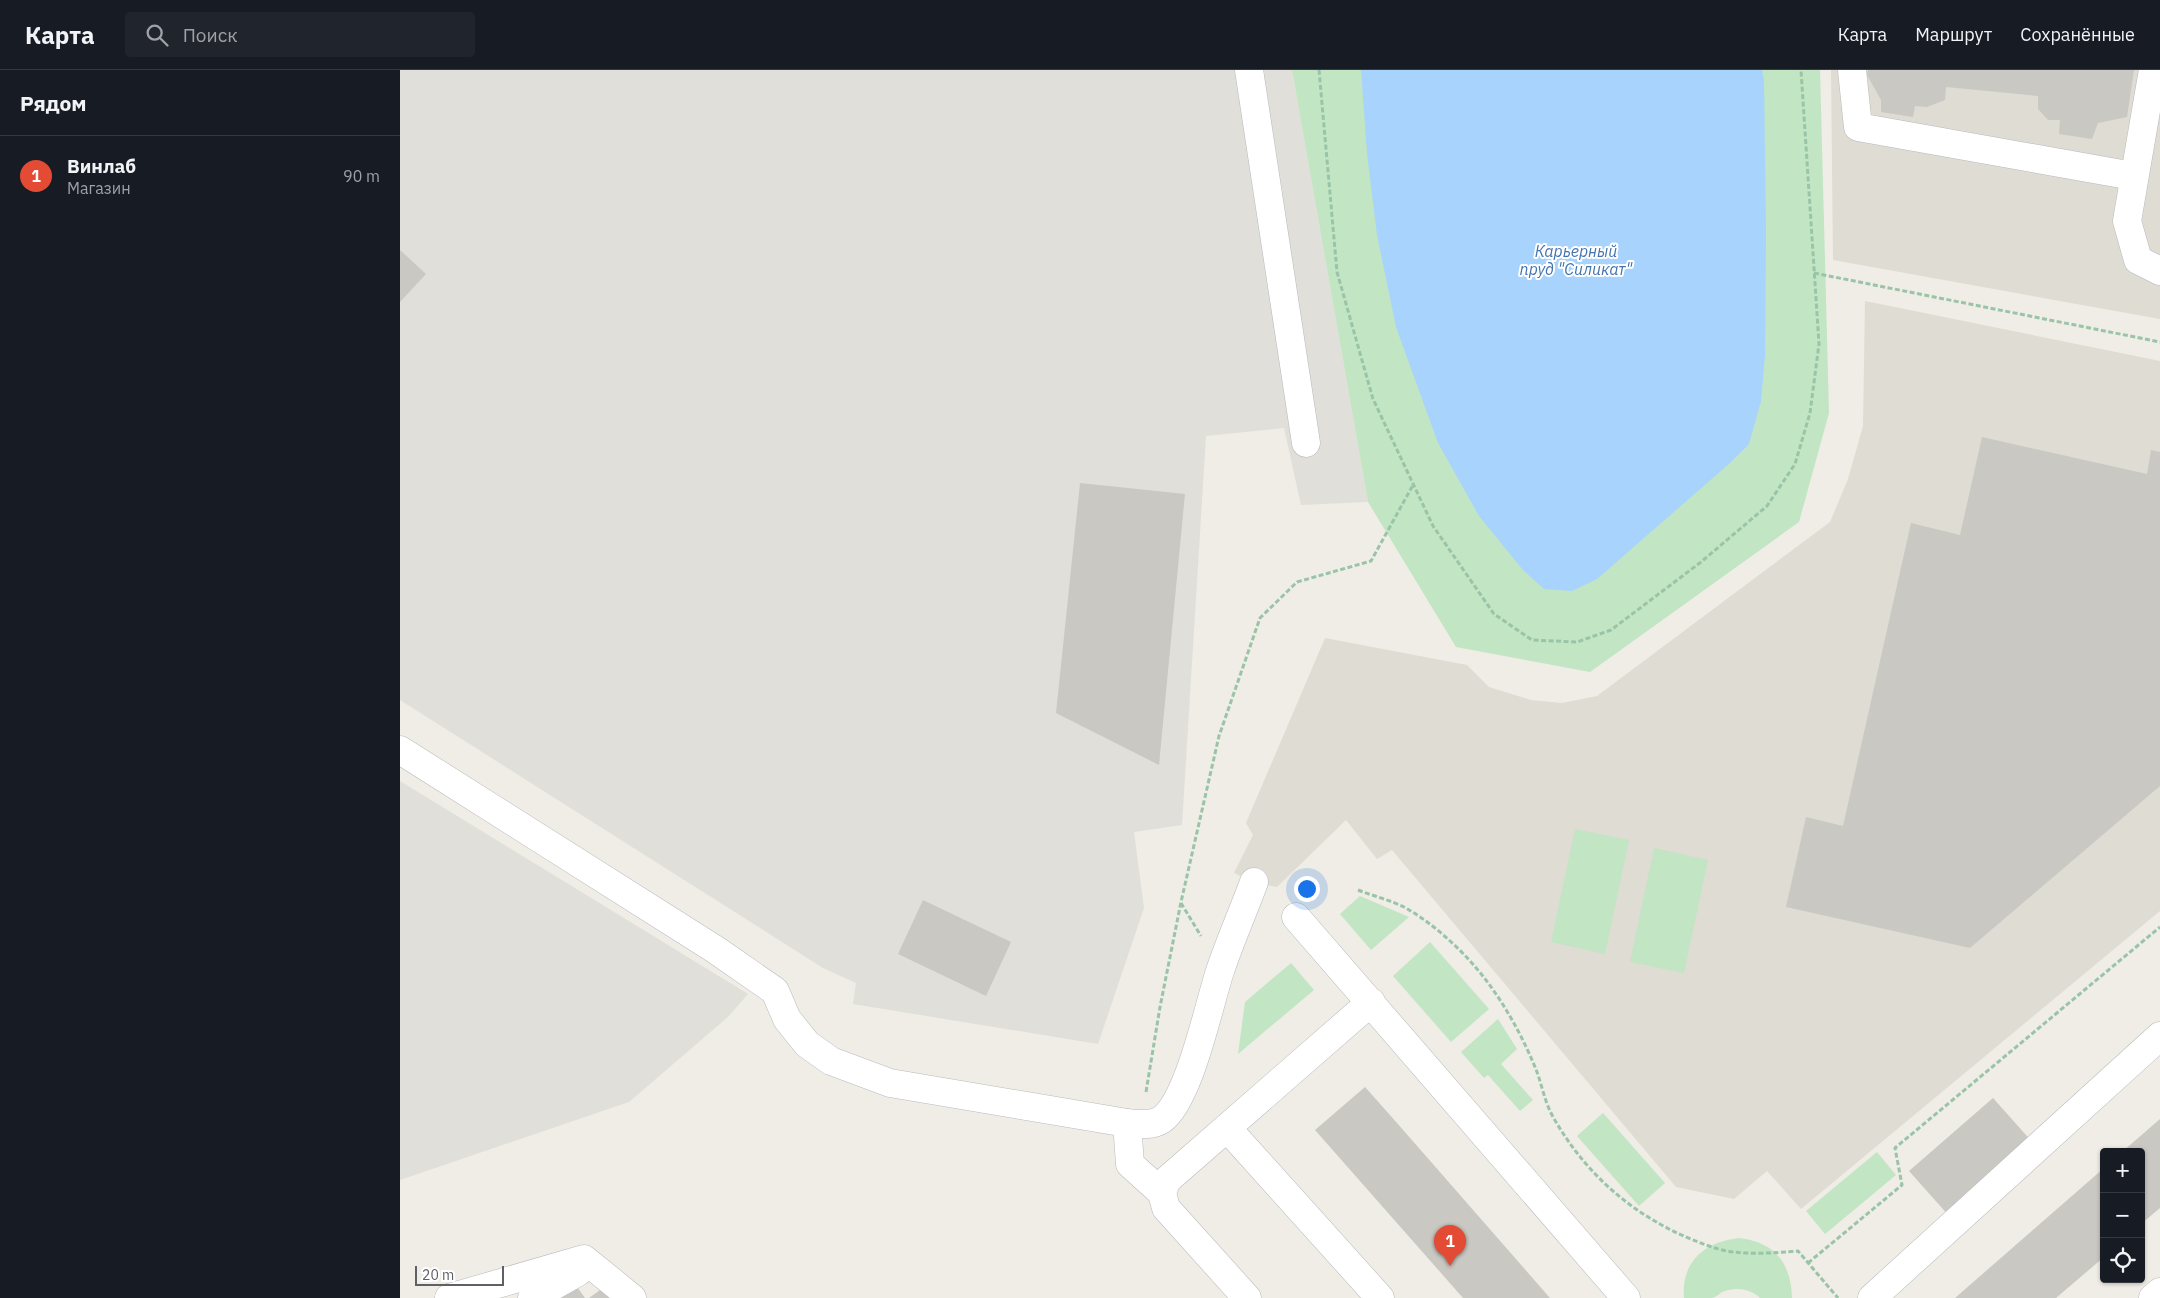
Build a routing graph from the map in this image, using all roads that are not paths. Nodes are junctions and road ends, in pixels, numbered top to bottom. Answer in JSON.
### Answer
{"nodes":[{"id":1,"x":1249,"y":70,"type":"edge"},
{"id":2,"x":1852,"y":70,"type":"edge"},
{"id":3,"x":2153,"y":70,"type":"edge"},
{"id":4,"x":2133,"y":176,"type":"junction"},
{"id":5,"x":2160,"y":270,"type":"edge"},
{"id":6,"x":1306,"y":443,"type":"dead end"},
{"id":7,"x":400,"y":750,"type":"edge"},
{"id":8,"x":1254,"y":882,"type":"dead end"},
{"id":9,"x":1296,"y":917,"type":"dead end"},
{"id":10,"x":1371,"y":1002,"type":"junction"},
{"id":11,"x":2160,"y":1036,"type":"edge"},
{"id":12,"x":1134,"y":1123,"type":"junction"},
{"id":13,"x":1227,"y":1128,"type":"junction"},
{"id":14,"x":1162,"y":1193,"type":"junction"},
{"id":15,"x":591,"y":1264,"type":"junction"},
{"id":16,"x":2160,"y":1292,"type":"edge"},
{"id":17,"x":449,"y":1298,"type":"edge"},
{"id":18,"x":532,"y":1298,"type":"edge"},
{"id":19,"x":632,"y":1298,"type":"edge"},
{"id":20,"x":1248,"y":1298,"type":"edge"},
{"id":21,"x":1380,"y":1298,"type":"edge"},
{"id":22,"x":1626,"y":1298,"type":"edge"},
{"id":23,"x":1872,"y":1298,"type":"edge"},
{"id":24,"x":2153,"y":1298,"type":"edge"}],
"edges":[{"from":1,"to":6,"type":"street"},
{"from":2,"to":4,"type":"street"},
{"from":3,"to":4,"type":"street"},
{"from":4,"to":5,"type":"street"},
{"from":7,"to":12,"type":"street"},
{"from":8,"to":12,"type":"street"},
{"from":9,"to":10,"type":"street"},
{"from":10,"to":13,"type":"street"},
{"from":10,"to":22,"type":"street"},
{"from":11,"to":23,"type":"street"},
{"from":12,"to":14,"type":"street"},
{"from":13,"to":14,"type":"street"},
{"from":13,"to":21,"type":"street"},
{"from":14,"to":20,"type":"street"},
{"from":15,"to":17,"type":"street"},
{"from":15,"to":18,"type":"street"},
{"from":15,"to":19,"type":"street"},
{"from":16,"to":24,"type":"street"}]}
